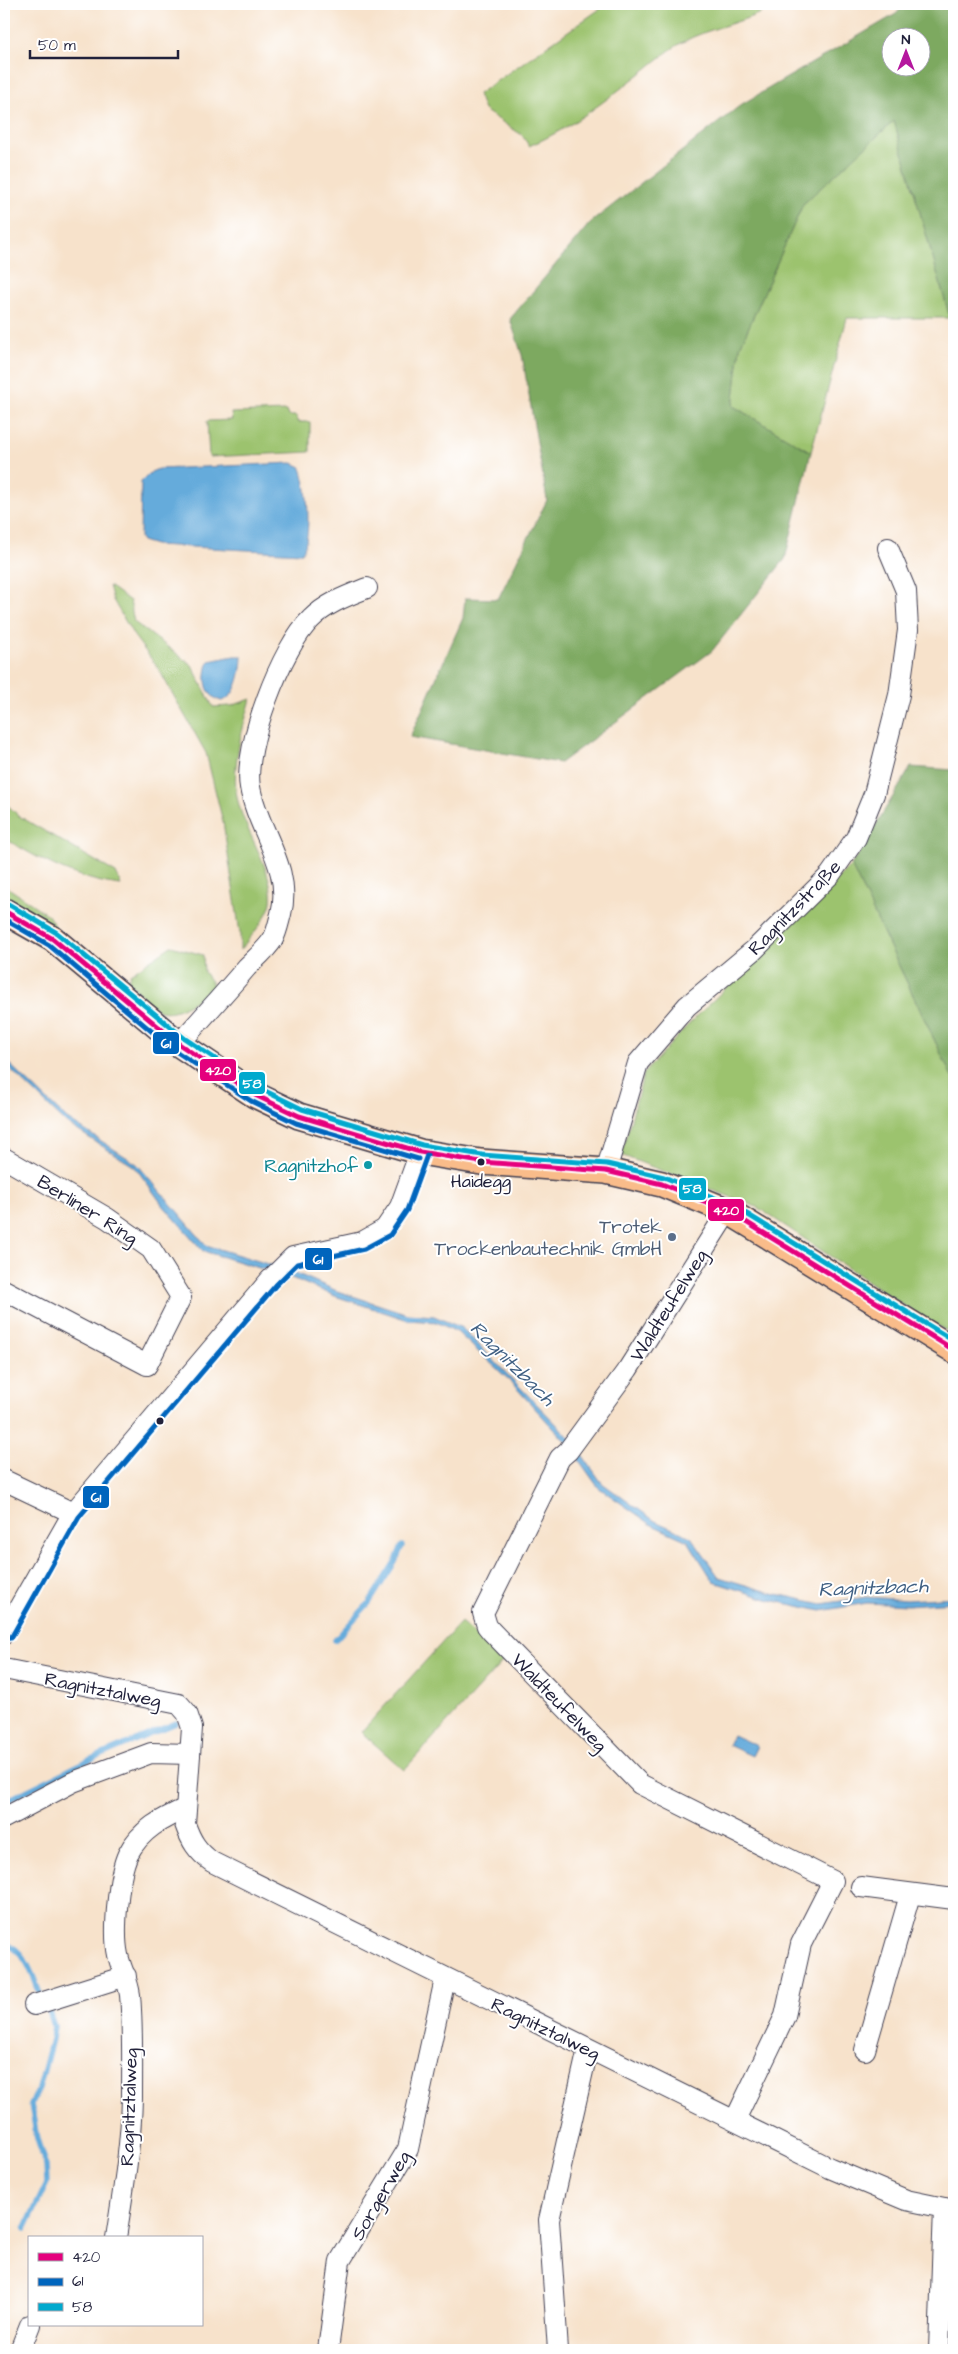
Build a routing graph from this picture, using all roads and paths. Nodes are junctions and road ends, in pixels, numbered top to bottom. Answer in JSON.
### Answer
{"nodes":[{"id":1,"x":888,"y":548,"type":"dead end"},
{"id":2,"x":367,"y":588,"type":"dead end"},
{"id":3,"x":4,"y":911,"type":"edge"},
{"id":4,"x":179,"y":1044,"type":"junction"},
{"id":5,"x":420,"y":1152,"type":"junction"},
{"id":6,"x":4,"y":1158,"type":"edge"},
{"id":7,"x":606,"y":1171,"type":"junction"},
{"id":8,"x":728,"y":1211,"type":"junction"},
{"id":9,"x":4,"y":1290,"type":"edge"},
{"id":10,"x":954,"y":1350,"type":"edge"},
{"id":11,"x":4,"y":1480,"type":"edge"},
{"id":12,"x":73,"y":1513,"type":"junction"},
{"id":13,"x":4,"y":1634,"type":"edge"},
{"id":14,"x":4,"y":1669,"type":"edge"},
{"id":15,"x":190,"y":1754,"type":"junction"},
{"id":16,"x":186,"y":1808,"type":"junction"},
{"id":17,"x":4,"y":1818,"type":"edge"},
{"id":18,"x":861,"y":1887,"type":"dead end"},
{"id":19,"x":910,"y":1895,"type":"junction"},
{"id":20,"x":954,"y":1899,"type":"edge"},
{"id":21,"x":126,"y":1976,"type":"junction"},
{"id":22,"x":445,"y":1979,"type":"junction"},
{"id":23,"x":34,"y":2005,"type":"dead end"},
{"id":24,"x":588,"y":2049,"type":"junction"},
{"id":25,"x":865,"y":2050,"type":"dead end"},
{"id":26,"x":735,"y":2120,"type":"junction"},
{"id":27,"x":949,"y":2209,"type":"edge"},
{"id":28,"x":116,"y":2236,"type":"edge"},
{"id":29,"x":30,"y":2326,"type":"edge"},
{"id":30,"x":20,"y":2350,"type":"edge"},
{"id":31,"x":328,"y":2350,"type":"edge"},
{"id":32,"x":558,"y":2350,"type":"edge"},
{"id":33,"x":939,"y":2350,"type":"edge"}],
"edges":[{"from":1,"to":7,"type":"street","name":"Ragnitzstraße"},
{"from":2,"to":4,"type":"street"},
{"from":3,"to":4,"type":"main road"},
{"from":4,"to":5,"type":"main road"},
{"from":5,"to":7,"type":"main road"},
{"from":5,"to":12,"type":"street"},
{"from":6,"to":9,"type":"street","name":"Berliner Ring"},
{"from":7,"to":8,"type":"main road"},
{"from":8,"to":10,"type":"main road"},
{"from":8,"to":26,"type":"street","name":"Waldteufelweg"},
{"from":11,"to":12,"type":"street"},
{"from":12,"to":13,"type":"street"},
{"from":14,"to":15,"type":"street","name":"Ragnitztalweg"},
{"from":15,"to":16,"type":"street","name":"Ragnitztalweg"},
{"from":15,"to":17,"type":"street"},
{"from":16,"to":21,"type":"street","name":"Ragnitztalweg"},
{"from":16,"to":22,"type":"street","name":"Ragnitztalweg"},
{"from":18,"to":19,"type":"street"},
{"from":19,"to":20,"type":"street"},
{"from":19,"to":25,"type":"street"},
{"from":21,"to":23,"type":"street"},
{"from":21,"to":28,"type":"street","name":"Ragnitztalweg"},
{"from":22,"to":24,"type":"street","name":"Ragnitztalweg"},
{"from":22,"to":31,"type":"street","name":"Sorgerweg"},
{"from":24,"to":26,"type":"street","name":"Ragnitztalweg"},
{"from":24,"to":32,"type":"street"},
{"from":26,"to":27,"type":"street","name":"Ragnitztalweg"},
{"from":27,"to":33,"type":"street","name":"Ragnitztalweg"},
{"from":29,"to":30,"type":"street"}]}
